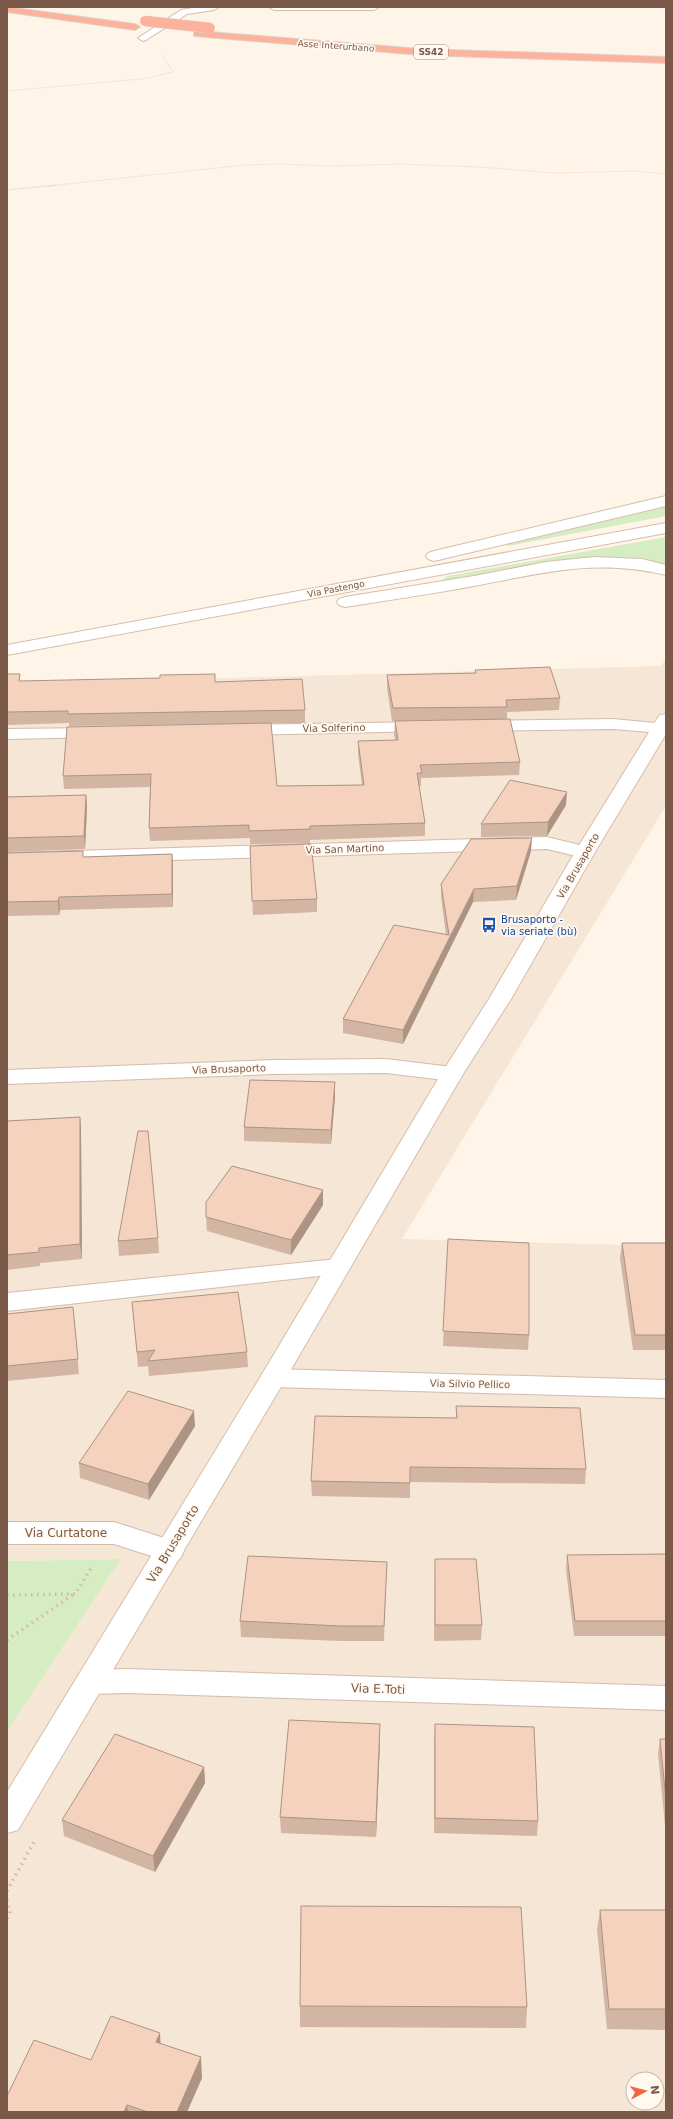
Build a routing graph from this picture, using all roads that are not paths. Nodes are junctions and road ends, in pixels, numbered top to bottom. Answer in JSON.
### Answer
{"nodes":[{"id":1,"x":47,"y":7,"type":"edge"},
{"id":2,"x":214,"y":7,"type":"edge"},
{"id":3,"x":274,"y":7,"type":"edge"},
{"id":4,"x":374,"y":7,"type":"edge"},
{"id":5,"x":7,"y":9,"type":"edge"},
{"id":6,"x":143,"y":38,"type":"road end"},
{"id":7,"x":580,"y":47,"type":"dead end"},
{"id":8,"x":524,"y":49,"type":"junction"},
{"id":9,"x":666,"y":53,"type":"edge"},
{"id":10,"x":666,"y":61,"type":"edge"},
{"id":11,"x":666,"y":501,"type":"edge"},
{"id":12,"x":666,"y":528,"type":"edge"},
{"id":13,"x":666,"y":570,"type":"edge"},
{"id":14,"x":194,"y":615,"type":"junction"},
{"id":15,"x":7,"y":650,"type":"edge"},
{"id":16,"x":663,"y":724,"type":"edge"},
{"id":17,"x":462,"y":726,"type":"edge"},
{"id":18,"x":438,"y":727,"type":"edge"},
{"id":19,"x":222,"y":730,"type":"edge"},
{"id":20,"x":111,"y":732,"type":"edge"},
{"id":21,"x":7,"y":734,"type":"edge"},
{"id":22,"x":585,"y":852,"type":"junction"},
{"id":23,"x":7,"y":859,"type":"edge"},
{"id":24,"x":452,"y":1074,"type":"junction"},
{"id":25,"x":7,"y":1077,"type":"edge"},
{"id":26,"x":337,"y":1268,"type":"junction"},
{"id":27,"x":7,"y":1302,"type":"edge"},
{"id":28,"x":273,"y":1378,"type":"junction"},
{"id":29,"x":666,"y":1388,"type":"edge"},
{"id":30,"x":7,"y":1532,"type":"edge"},
{"id":31,"x":170,"y":1551,"type":"junction"},
{"id":32,"x":90,"y":1682,"type":"junction"},
{"id":33,"x":666,"y":1698,"type":"edge"},
{"id":34,"x":7,"y":1820,"type":"edge"}],
"edges":[{"from":1,"to":8,"type":"highway","name":"Asse Interurbano","number":"SS42","bridge":true},
{"from":2,"to":6,"type":"street"},
{"from":3,"to":4,"type":"street"},
{"from":5,"to":10,"type":"highway","name":"Asse Interurbano","number":"SS42"},
{"from":7,"to":8,"type":"highway"},
{"from":8,"to":9,"type":"highway","name":"Asse Interurbano","number":"SS42"},
{"from":11,"to":14,"type":"street"},
{"from":12,"to":14,"type":"street","name":"Via Pastengo"},
{"from":13,"to":14,"type":"street"},
{"from":14,"to":15,"type":"street","name":"Via Pastengo"},
{"from":16,"to":17,"type":"street"},
{"from":16,"to":22,"type":"street","name":"Via Brusaporto"},
{"from":18,"to":19,"type":"street","name":"Via Solferino"},
{"from":20,"to":21,"type":"street"},
{"from":22,"to":23,"type":"street","name":"Via San Martino"},
{"from":22,"to":24,"type":"street","name":"Via Brusaporto"},
{"from":24,"to":25,"type":"street","name":"Via Brusaporto"},
{"from":24,"to":26,"type":"street","name":"Via Brusaporto"},
{"from":26,"to":27,"type":"street"},
{"from":26,"to":28,"type":"street","name":"Via Brusaporto"},
{"from":28,"to":29,"type":"street","name":"Via Silvio Pellico"},
{"from":28,"to":31,"type":"street","name":"Via Brusaporto"},
{"from":30,"to":31,"type":"street","name":"Via Curtatone"},
{"from":31,"to":32,"type":"street","name":"Via Brusaporto"},
{"from":32,"to":33,"type":"street","name":"Via E.Toti"},
{"from":32,"to":34,"type":"street","name":"Via Brusaporto"}]}
